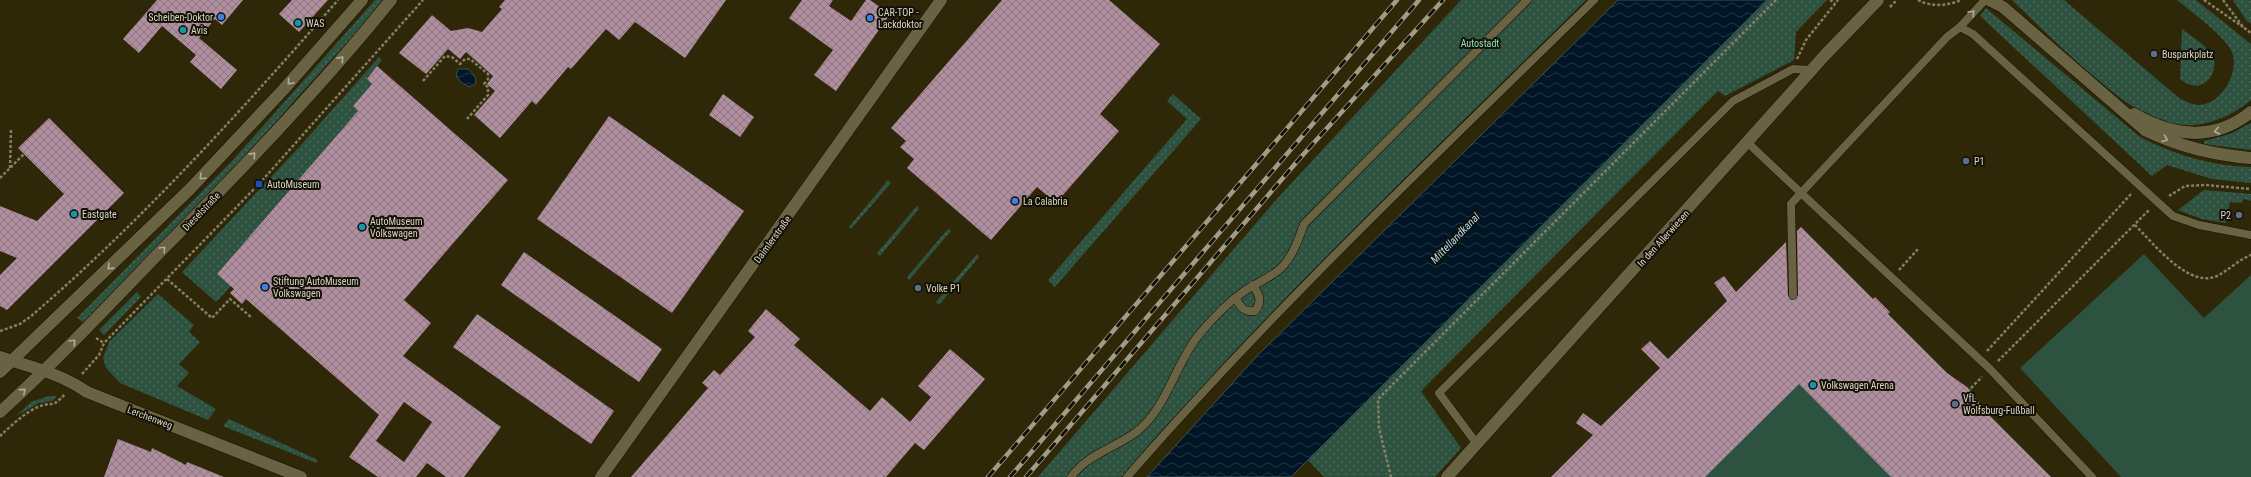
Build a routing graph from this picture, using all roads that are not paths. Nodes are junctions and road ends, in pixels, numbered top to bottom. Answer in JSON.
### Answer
{"nodes":[{"id":1,"x":362,"y":0,"type":"edge"},
{"id":2,"x":391,"y":0,"type":"edge"},
{"id":3,"x":941,"y":0,"type":"edge"},
{"id":4,"x":1527,"y":0,"type":"edge"},
{"id":5,"x":1594,"y":0,"type":"edge"},
{"id":6,"x":1878,"y":0,"type":"edge"},
{"id":7,"x":1985,"y":0,"type":"edge"},
{"id":8,"x":1989,"y":0,"type":"edge"},
{"id":9,"x":2000,"y":4,"type":"edge"},
{"id":10,"x":1960,"y":27,"type":"junction"},
{"id":11,"x":1812,"y":70,"type":"junction"},
{"id":12,"x":2111,"y":101,"type":"junction"},
{"id":13,"x":2251,"y":112,"type":"edge"},
{"id":14,"x":1748,"y":143,"type":"junction"},
{"id":15,"x":2251,"y":158,"type":"edge"},
{"id":16,"x":1801,"y":193,"type":"junction"},
{"id":17,"x":2251,"y":235,"type":"edge"},
{"id":18,"x":1253,"y":286,"type":"junction"},
{"id":19,"x":1793,"y":295,"type":"dead end"},
{"id":20,"x":1235,"y":298,"type":"junction"},
{"id":21,"x":6,"y":359,"type":"edge"},
{"id":22,"x":46,"y":370,"type":"junction"},
{"id":23,"x":0,"y":372,"type":"edge"},
{"id":24,"x":0,"y":412,"type":"edge"},
{"id":25,"x":1477,"y":444,"type":"junction"},
{"id":26,"x":301,"y":477,"type":"edge"},
{"id":27,"x":602,"y":477,"type":"edge"},
{"id":28,"x":1071,"y":477,"type":"edge"},
{"id":29,"x":1127,"y":477,"type":"edge"},
{"id":30,"x":1448,"y":477,"type":"edge"},
{"id":31,"x":2092,"y":477,"type":"edge"}],
"edges":[{"from":1,"to":21,"type":"main road","one_way":true},
{"from":22,"to":2,"type":"main road","name":"Dieselstraße","one_way":true},
{"from":3,"to":27,"type":"main road","name":"Daimlerstraße"},
{"from":4,"to":18,"type":"lane"},
{"from":5,"to":29,"type":"lane"},
{"from":6,"to":11,"type":"main road","name":"In den Allerwiesen"},
{"from":10,"to":7,"type":"lane","one_way":true},
{"from":8,"to":9,"type":"main road"},
{"from":9,"to":12,"type":"main road"},
{"from":10,"to":16,"type":"lane"},
{"from":10,"to":17,"type":"lane"},
{"from":11,"to":14,"type":"main road","name":"In den Allerwiesen"},
{"from":11,"to":25,"type":"lane"},
{"from":13,"to":12,"type":"main road","one_way":true},
{"from":12,"to":15,"type":"main road","one_way":true},
{"from":14,"to":16,"type":"lane"},
{"from":14,"to":25,"type":"main road","name":"In den Allerwiesen"},
{"from":16,"to":19,"type":"lane"},
{"from":16,"to":31,"type":"lane"},
{"from":18,"to":20,"type":"lane"},
{"from":18,"to":20,"type":"lane"},
{"from":20,"to":28,"type":"lane"},
{"from":21,"to":22,"type":"main road","name":"Lerchenweg"},
{"from":21,"to":23,"type":"main road"},
{"from":24,"to":22,"type":"main road","name":"Dieselstraße","one_way":true},
{"from":22,"to":26,"type":"main road","name":"Lerchenweg"},
{"from":25,"to":30,"type":"main road","name":"In den Allerwiesen"}]}
